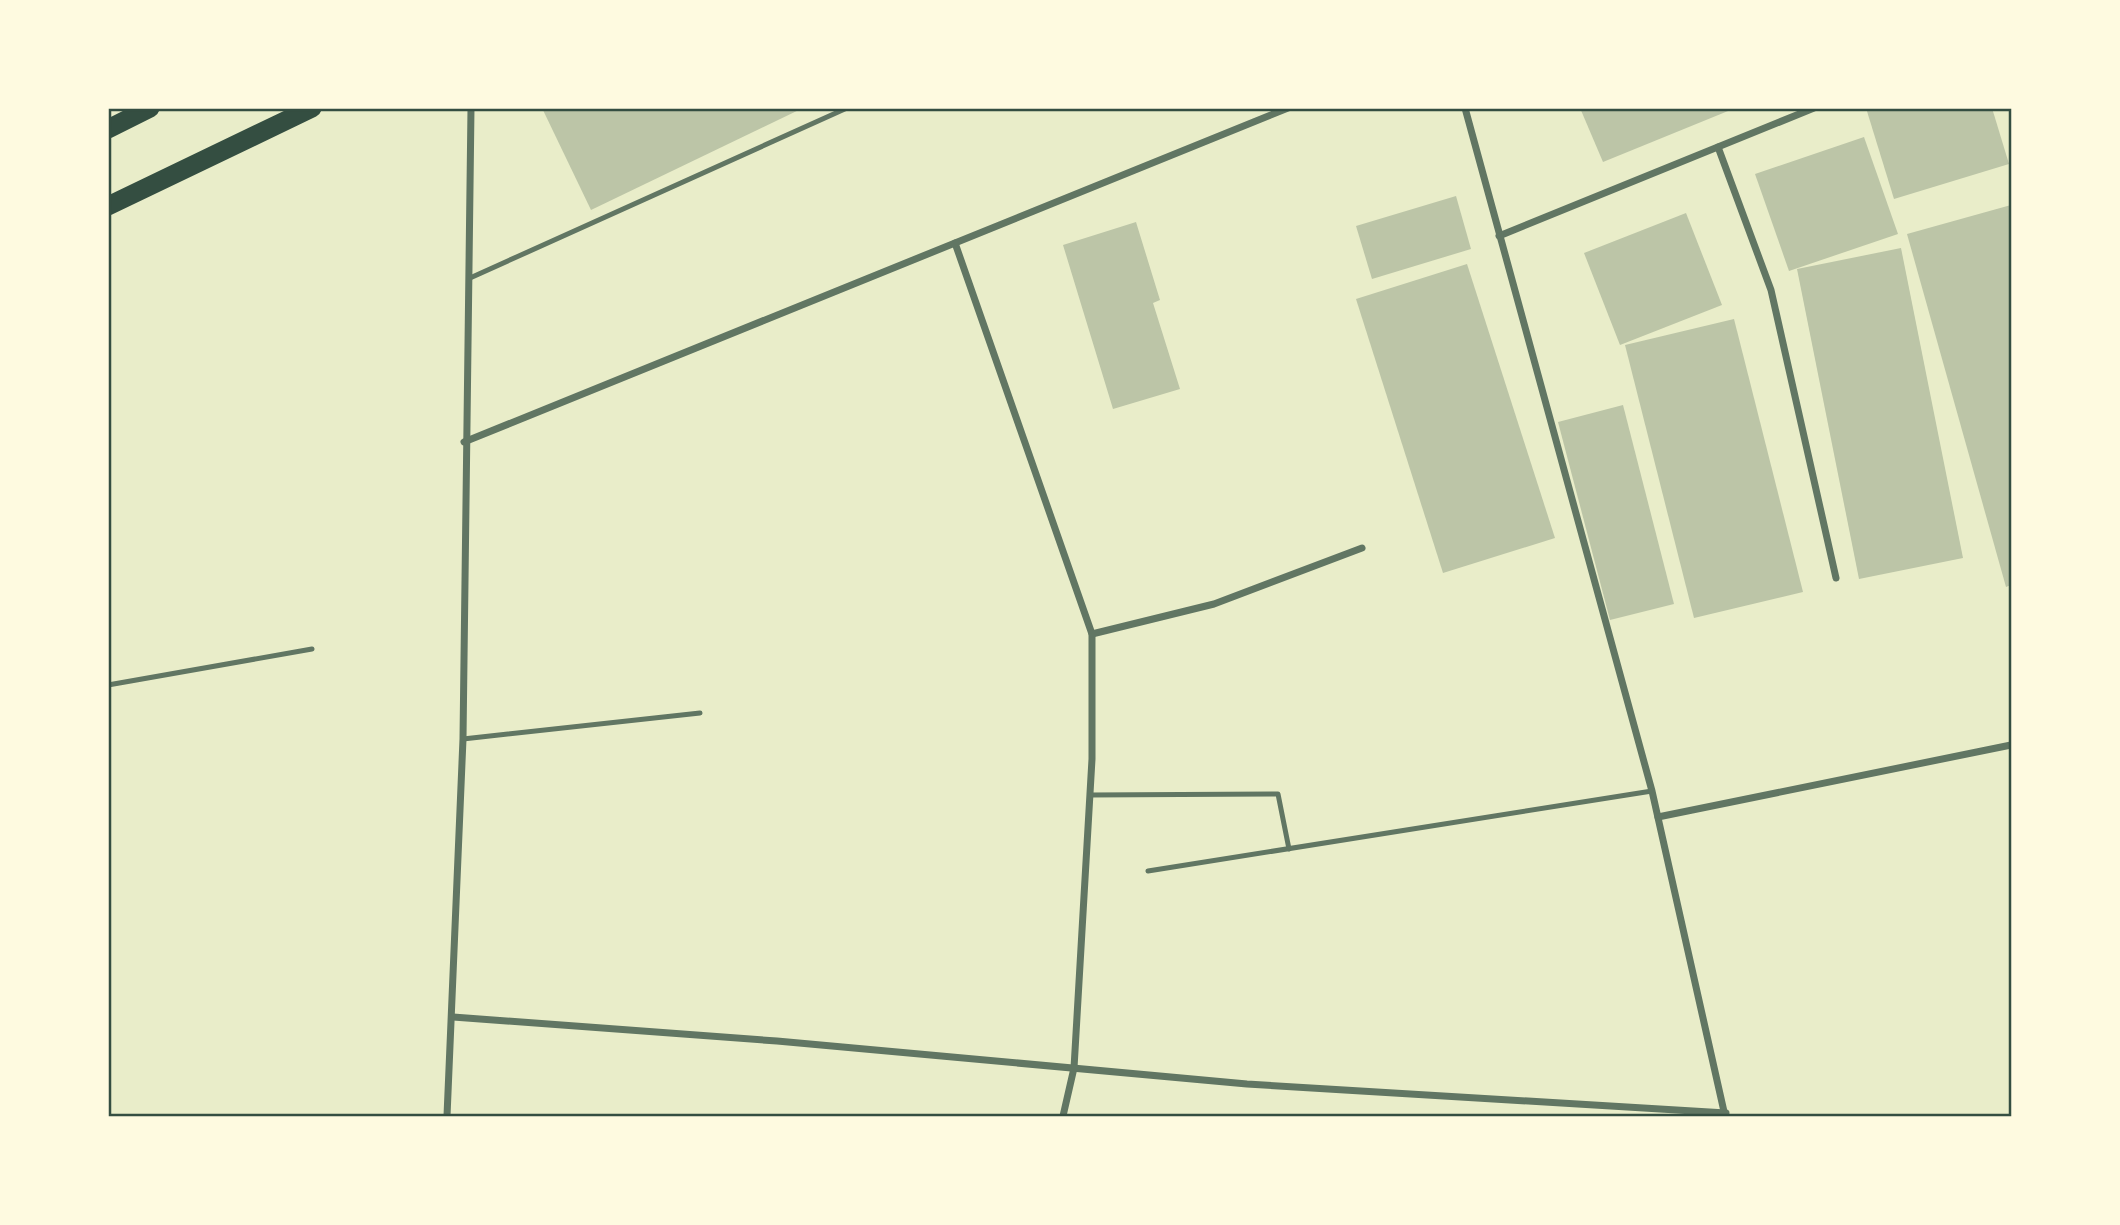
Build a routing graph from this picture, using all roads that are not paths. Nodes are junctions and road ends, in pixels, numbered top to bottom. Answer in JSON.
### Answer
{"nodes":[{"id":1,"x":150,"y":108,"type":"edge"},
{"id":2,"x":312,"y":108,"type":"edge"},
{"id":3,"x":471,"y":108,"type":"edge"},
{"id":4,"x":847,"y":108,"type":"edge"},
{"id":5,"x":1288,"y":108,"type":"edge"},
{"id":6,"x":1465,"y":108,"type":"edge"},
{"id":7,"x":1814,"y":108,"type":"edge"},
{"id":8,"x":108,"y":129,"type":"edge"},
{"id":9,"x":1718,"y":147,"type":"junction"},
{"id":10,"x":108,"y":206,"type":"edge"},
{"id":11,"x":1499,"y":236,"type":"junction"},
{"id":12,"x":955,"y":243,"type":"junction"},
{"id":13,"x":470,"y":278,"type":"junction"},
{"id":14,"x":464,"y":442,"type":"junction"},
{"id":15,"x":1362,"y":548,"type":"dead end"},
{"id":16,"x":1836,"y":578,"type":"dead end"},
{"id":17,"x":1092,"y":634,"type":"junction"},
{"id":18,"x":312,"y":649,"type":"dead end"},
{"id":19,"x":108,"y":684,"type":"edge"},
{"id":20,"x":700,"y":713,"type":"dead end"},
{"id":21,"x":463,"y":739,"type":"junction"},
{"id":22,"x":2011,"y":745,"type":"edge"},
{"id":23,"x":1652,"y":790,"type":"junction"},
{"id":24,"x":1090,"y":795,"type":"junction"},
{"id":25,"x":1658,"y":817,"type":"junction"},
{"id":26,"x":1289,"y":849,"type":"junction"},
{"id":27,"x":1148,"y":871,"type":"dead end"},
{"id":28,"x":453,"y":1017,"type":"junction"},
{"id":29,"x":1074,"y":1068,"type":"junction"},
{"id":30,"x":1725,"y":1115,"type":"edge"},
{"id":31,"x":447,"y":1116,"type":"edge"},
{"id":32,"x":1063,"y":1116,"type":"edge"}],
"edges":[{"from":1,"to":8,"type":"highway"},
{"from":2,"to":10,"type":"highway"},
{"from":3,"to":13,"type":"street"},
{"from":4,"to":13,"type":"lane"},
{"from":5,"to":12,"type":"street"},
{"from":6,"to":11,"type":"street"},
{"from":7,"to":9,"type":"street"},
{"from":9,"to":11,"type":"street"},
{"from":9,"to":16,"type":"street"},
{"from":11,"to":23,"type":"street"},
{"from":12,"to":14,"type":"street"},
{"from":12,"to":17,"type":"street"},
{"from":13,"to":14,"type":"street"},
{"from":14,"to":21,"type":"street"},
{"from":15,"to":17,"type":"street"},
{"from":17,"to":24,"type":"street"},
{"from":18,"to":19,"type":"lane"},
{"from":20,"to":21,"type":"lane"},
{"from":21,"to":28,"type":"street"},
{"from":22,"to":25,"type":"street"},
{"from":23,"to":25,"type":"street"},
{"from":23,"to":26,"type":"lane"},
{"from":24,"to":26,"type":"lane"},
{"from":24,"to":29,"type":"street"},
{"from":25,"to":30,"type":"street"},
{"from":26,"to":27,"type":"lane"},
{"from":28,"to":29,"type":"street"},
{"from":28,"to":31,"type":"street"},
{"from":29,"to":30,"type":"street"},
{"from":29,"to":32,"type":"street"}]}
